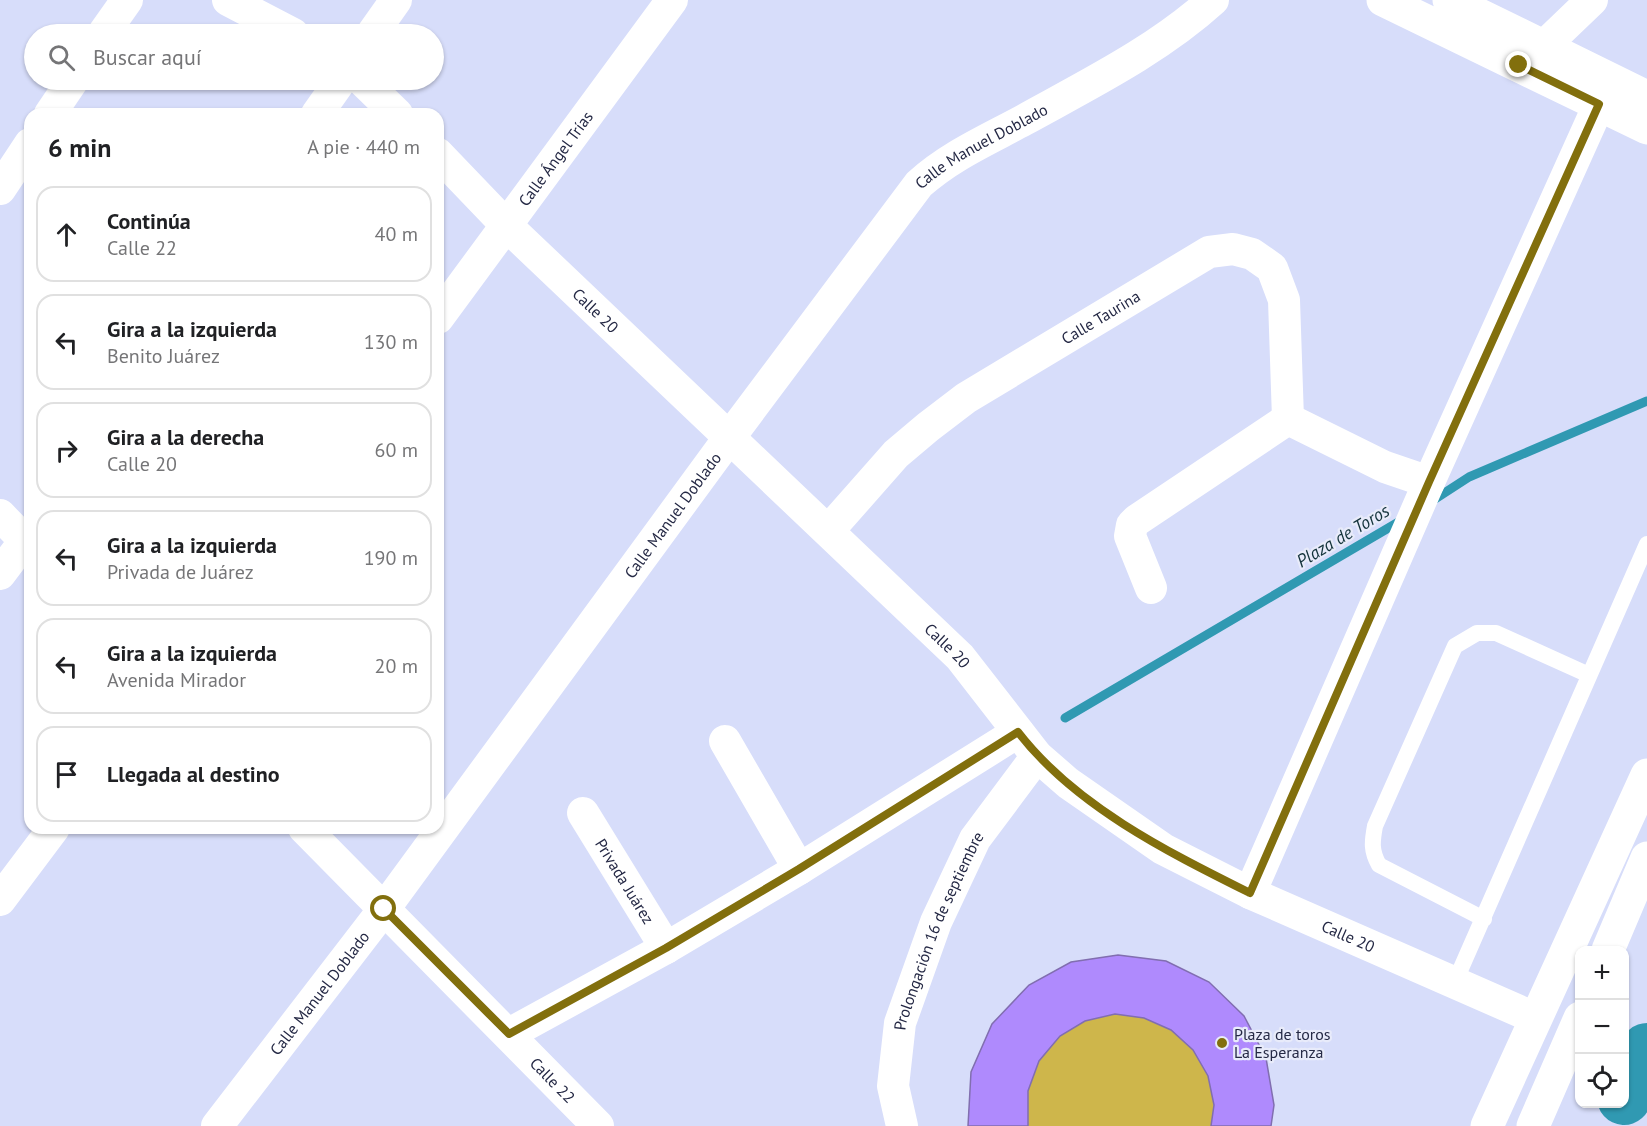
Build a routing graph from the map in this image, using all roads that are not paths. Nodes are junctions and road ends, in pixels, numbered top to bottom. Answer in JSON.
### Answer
{"nodes":[{"id":1,"x":127,"y":0,"type":"edge"},
{"id":2,"x":228,"y":0,"type":"edge"},
{"id":3,"x":396,"y":0,"type":"edge"},
{"id":4,"x":672,"y":0,"type":"edge"},
{"id":5,"x":1214,"y":0,"type":"edge"},
{"id":6,"x":1383,"y":0,"type":"edge"},
{"id":7,"x":1449,"y":0,"type":"edge"},
{"id":8,"x":1592,"y":0,"type":"edge"},
{"id":9,"x":111,"y":24,"type":"edge"},
{"id":10,"x":274,"y":24,"type":"edge"},
{"id":11,"x":379,"y":24,"type":"edge"},
{"id":12,"x":1531,"y":56,"type":"junction"},
{"id":13,"x":66,"y":90,"type":"edge"},
{"id":14,"x":334,"y":90,"type":"edge"},
{"id":15,"x":372,"y":90,"type":"edge"},
{"id":16,"x":1605,"y":91,"type":"junction"},
{"id":17,"x":1647,"y":97,"type":"edge"},
{"id":18,"x":54,"y":108,"type":"edge"},
{"id":19,"x":321,"y":108,"type":"edge"},
{"id":20,"x":391,"y":108,"type":"edge"},
{"id":21,"x":1647,"y":128,"type":"edge"},
{"id":22,"x":24,"y":153,"type":"edge"},
{"id":23,"x":444,"y":160,"type":"edge"},
{"id":24,"x":0,"y":189,"type":"edge"},
{"id":25,"x":507,"y":226,"type":"junction"},
{"id":26,"x":444,"y":310,"type":"edge"},
{"id":27,"x":1288,"y":419,"type":"junction"},
{"id":28,"x":729,"y":438,"type":"junction"},
{"id":29,"x":1429,"y":482,"type":"junction"},
{"id":30,"x":0,"y":515,"type":"edge"},
{"id":31,"x":829,"y":530,"type":"junction"},
{"id":32,"x":24,"y":536,"type":"edge"},
{"id":33,"x":1647,"y":544,"type":"edge"},
{"id":34,"x":24,"y":545,"type":"edge"},
{"id":35,"x":0,"y":574,"type":"edge"},
{"id":36,"x":1151,"y":588,"type":"dead end"},
{"id":37,"x":1589,"y":675,"type":"junction"},
{"id":38,"x":1018,"y":732,"type":"junction"},
{"id":39,"x":725,"y":741,"type":"dead end"},
{"id":40,"x":1037,"y":756,"type":"junction"},
{"id":41,"x":1647,"y":775,"type":"edge"},
{"id":42,"x":583,"y":813,"type":"dead end"},
{"id":43,"x":444,"y":827,"type":"edge"},
{"id":44,"x":50,"y":834,"type":"edge"},
{"id":45,"x":310,"y":834,"type":"edge"},
{"id":46,"x":439,"y":834,"type":"edge"},
{"id":47,"x":1647,"y":858,"type":"edge"},
{"id":48,"x":799,"y":869,"type":"junction"},
{"id":49,"x":1250,"y":893,"type":"junction"},
{"id":50,"x":0,"y":900,"type":"edge"},
{"id":51,"x":384,"y":909,"type":"junction"},
{"id":52,"x":1484,"y":919,"type":"junction"},
{"id":53,"x":1610,"y":946,"type":"edge"},
{"id":54,"x":666,"y":948,"type":"junction"},
{"id":55,"x":1455,"y":982,"type":"junction"},
{"id":56,"x":1535,"y":1018,"type":"junction"},
{"id":57,"x":1575,"y":1029,"type":"edge"},
{"id":58,"x":509,"y":1034,"type":"junction"},
{"id":59,"x":585,"y":1121,"type":"edge"},
{"id":60,"x":217,"y":1126,"type":"edge"},
{"id":61,"x":902,"y":1126,"type":"edge"},
{"id":62,"x":1487,"y":1126,"type":"edge"},
{"id":63,"x":1533,"y":1126,"type":"edge"}],
"edges":[{"from":1,"to":9,"type":"street"},
{"from":2,"to":10,"type":"street"},
{"from":3,"to":11,"type":"street"},
{"from":4,"to":25,"type":"street","name":"Calle Ángel Trías"},
{"from":5,"to":28,"type":"street","name":"Calle Manuel Doblado"},
{"from":6,"to":12,"type":"main road"},
{"from":7,"to":12,"type":"main road"},
{"from":8,"to":12,"type":"street"},
{"from":12,"to":16,"type":"main road"},
{"from":13,"to":18,"type":"street"},
{"from":14,"to":19,"type":"street"},
{"from":15,"to":20,"type":"street"},
{"from":16,"to":17,"type":"main road"},
{"from":16,"to":21,"type":"main road"},
{"from":16,"to":29,"type":"street"},
{"from":22,"to":24,"type":"street"},
{"from":23,"to":25,"type":"street","name":"Calle 20"},
{"from":25,"to":26,"type":"street","name":"Calle Ángel Trías"},
{"from":25,"to":28,"type":"street","name":"Calle 20"},
{"from":27,"to":29,"type":"street"},
{"from":27,"to":31,"type":"street","name":"Calle Taurina"},
{"from":27,"to":36,"type":"street"},
{"from":28,"to":31,"type":"street","name":"Calle 20"},
{"from":28,"to":43,"type":"street","name":"Calle Manuel Doblado"},
{"from":29,"to":49,"type":"street"},
{"from":30,"to":32,"type":"street"},
{"from":31,"to":38,"type":"street","name":"Calle 20"},
{"from":33,"to":37,"type":"lane"},
{"from":34,"to":35,"type":"street"},
{"from":37,"to":52,"type":"lane"},
{"from":37,"to":52,"type":"lane"},
{"from":38,"to":40,"type":"street","name":"Calle 20"},
{"from":38,"to":48,"type":"street"},
{"from":39,"to":48,"type":"street"},
{"from":40,"to":49,"type":"street","name":"Calle 20"},
{"from":40,"to":61,"type":"street","name":"Prolongación 16 de septiembre"},
{"from":41,"to":56,"type":"main road"},
{"from":42,"to":54,"type":"street","name":"Privada Juárez"},
{"from":44,"to":50,"type":"street"},
{"from":45,"to":51,"type":"street","name":"Calle 22"},
{"from":46,"to":51,"type":"street","name":"Calle Manuel Doblado"},
{"from":47,"to":53,"type":"main road"},
{"from":48,"to":54,"type":"street"},
{"from":49,"to":55,"type":"street","name":"Calle 20"},
{"from":51,"to":58,"type":"street","name":"Calle 22"},
{"from":51,"to":60,"type":"street","name":"Calle Manuel Doblado"},
{"from":52,"to":55,"type":"lane"},
{"from":54,"to":58,"type":"street"},
{"from":55,"to":56,"type":"street","name":"Calle 20"},
{"from":56,"to":62,"type":"main road"},
{"from":57,"to":63,"type":"main road"},
{"from":58,"to":59,"type":"street","name":"Calle 22"}]}
